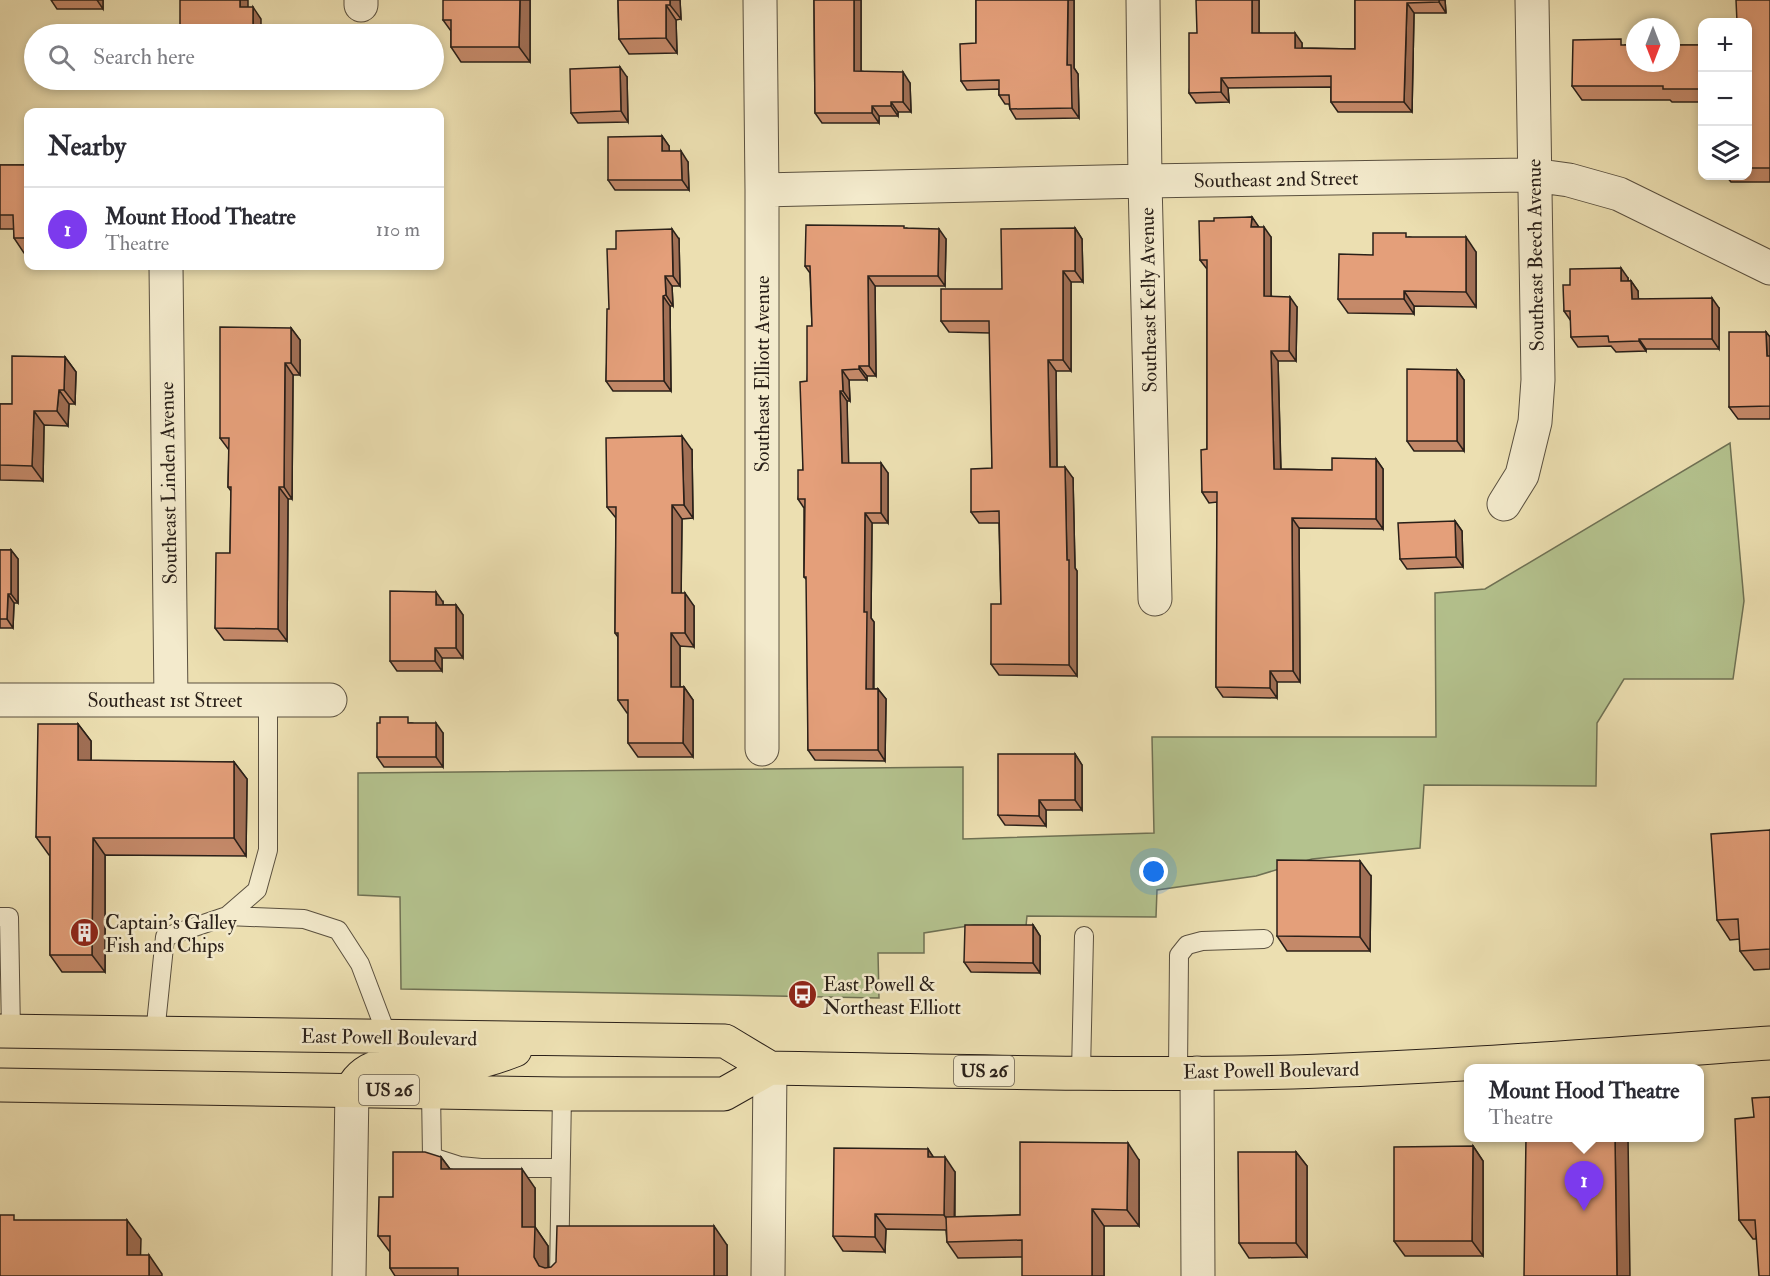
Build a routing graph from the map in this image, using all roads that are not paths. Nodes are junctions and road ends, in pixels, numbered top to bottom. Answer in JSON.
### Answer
{"nodes":[{"id":1,"x":760,"y":0,"type":"edge"},
{"id":2,"x":1143,"y":0,"type":"edge"},
{"id":3,"x":1532,"y":0,"type":"edge"},
{"id":4,"x":1533,"y":175,"type":"junction"},
{"id":5,"x":1145,"y":181,"type":"junction"},
{"id":6,"x":762,"y":190,"type":"junction"},
{"id":7,"x":1770,"y":268,"type":"edge"},
{"id":8,"x":166,"y":270,"type":"edge"},
{"id":9,"x":1504,"y":504,"type":"dead end"},
{"id":10,"x":1155,"y":599,"type":"dead end"},
{"id":11,"x":0,"y":700,"type":"edge"},
{"id":12,"x":171,"y":700,"type":"junction"},
{"id":13,"x":268,"y":700,"type":"junction"},
{"id":14,"x":330,"y":700,"type":"dead end"},
{"id":15,"x":762,"y":749,"type":"dead end"},
{"id":16,"x":227,"y":916,"type":"junction"},
{"id":17,"x":4,"y":917,"type":"edge"},
{"id":18,"x":1084,"y":936,"type":"dead end"},
{"id":19,"x":1264,"y":939,"type":"dead end"},
{"id":20,"x":6,"y":1031,"type":"edge"},
{"id":21,"x":155,"y":1034,"type":"junction"},
{"id":22,"x":388,"y":1038,"type":"junction"},
{"id":23,"x":539,"y":1040,"type":"junction"},
{"id":24,"x":1770,"y":1043,"type":"edge"},
{"id":25,"x":770,"y":1068,"type":"junction"},
{"id":26,"x":1081,"y":1072,"type":"junction"},
{"id":27,"x":1187,"y":1072,"type":"junction"},
{"id":28,"x":0,"y":1085,"type":"edge"},
{"id":29,"x":352,"y":1089,"type":"junction"},
{"id":30,"x":431,"y":1091,"type":"junction"},
{"id":31,"x":562,"y":1094,"type":"junction"},
{"id":32,"x":560,"y":1168,"type":"junction"},
{"id":33,"x":349,"y":1276,"type":"edge"},
{"id":34,"x":559,"y":1276,"type":"edge"},
{"id":35,"x":768,"y":1276,"type":"edge"},
{"id":36,"x":1198,"y":1276,"type":"edge"}],
"edges":[{"from":1,"to":6,"type":"street","name":"Southeast Elliott Avenue"},
{"from":2,"to":5,"type":"street","name":"Southeast Kelly Avenue"},
{"from":3,"to":4,"type":"street","name":"Southeast Beech Avenue"},
{"from":4,"to":5,"type":"street","name":"Southeast 2nd Street"},
{"from":4,"to":7,"type":"street","name":"Southeast 2nd Street"},
{"from":4,"to":9,"type":"street","name":"Southeast Beech Avenue"},
{"from":5,"to":6,"type":"street","name":"Southeast 2nd Street"},
{"from":5,"to":10,"type":"street","name":"Southeast Kelly Avenue"},
{"from":6,"to":15,"type":"street","name":"Southeast Elliott Avenue"},
{"from":8,"to":12,"type":"street","name":"Southeast Linden Avenue"},
{"from":11,"to":12,"type":"street","name":"Southeast 1st Street"},
{"from":12,"to":13,"type":"street","name":"Southeast 1st Street"},
{"from":13,"to":14,"type":"street","name":"Southeast 1st Street"},
{"from":13,"to":16,"type":"lane"},
{"from":16,"to":21,"type":"lane"},
{"from":16,"to":22,"type":"lane"},
{"from":17,"to":20,"type":"lane"},
{"from":18,"to":26,"type":"lane"},
{"from":19,"to":27,"type":"lane"},
{"from":20,"to":21,"type":"main road","name":"East Powell Boulevard"},
{"from":21,"to":22,"type":"main road","name":"East Powell Boulevard"},
{"from":22,"to":23,"type":"main road","name":"East Powell Boulevard"},
{"from":23,"to":25,"type":"main road","name":"East Powell Boulevard"},
{"from":23,"to":29,"type":"main road"},
{"from":24,"to":27,"type":"main road","name":"East Powell Boulevard","number":"US 26"},
{"from":25,"to":26,"type":"main road","name":"East Powell Boulevard","number":"US 26"},
{"from":25,"to":31,"type":"main road","number":"US 26"},
{"from":25,"to":35,"type":"street"},
{"from":26,"to":27,"type":"main road","name":"East Powell Boulevard","number":"US 26"},
{"from":27,"to":36,"type":"street"},
{"from":28,"to":29,"type":"main road","number":"US 26"},
{"from":29,"to":30,"type":"main road","number":"US 26"},
{"from":29,"to":33,"type":"street"},
{"from":30,"to":31,"type":"main road","number":"US 26"},
{"from":30,"to":32,"type":"lane"},
{"from":31,"to":32,"type":"lane"},
{"from":32,"to":34,"type":"lane"}]}
